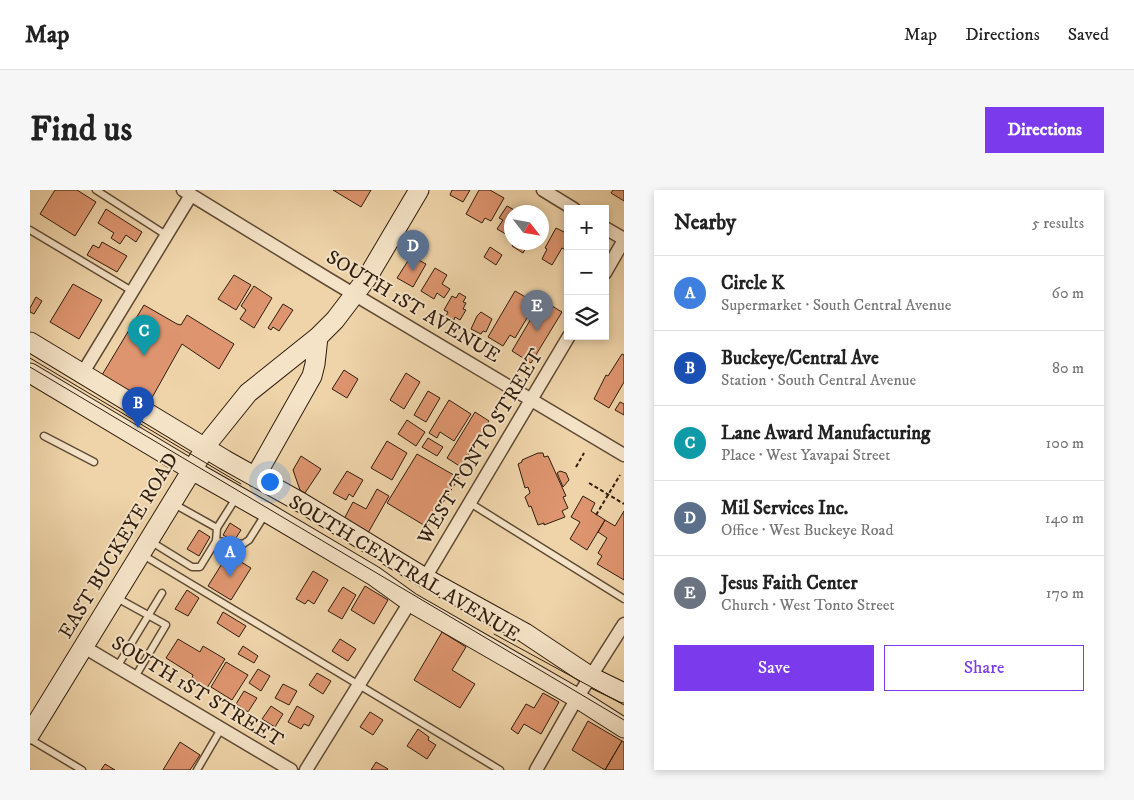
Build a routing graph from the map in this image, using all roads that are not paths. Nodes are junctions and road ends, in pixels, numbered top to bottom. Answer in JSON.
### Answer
{"nodes":[{"id":1,"x":96,"y":190,"type":"edge"},
{"id":2,"x":419,"y":190,"type":"edge"},
{"id":3,"x":543,"y":190,"type":"edge"},
{"id":4,"x":187,"y":192,"type":"edge"},
{"id":5,"x":567,"y":205,"type":"edge"},
{"id":6,"x":30,"y":230,"type":"edge"},
{"id":7,"x":609,"y":231,"type":"edge"},
{"id":8,"x":166,"y":235,"type":"junction"},
{"id":9,"x":624,"y":240,"type":"edge"},
{"id":10,"x":609,"y":266,"type":"edge"},
{"id":11,"x":132,"y":291,"type":"junction"},
{"id":12,"x":355,"y":295,"type":"junction"},
{"id":13,"x":318,"y":337,"type":"junction"},
{"id":14,"x":567,"y":340,"type":"edge"},
{"id":15,"x":30,"y":342,"type":"edge"},
{"id":16,"x":30,"y":373,"type":"edge"},
{"id":17,"x":82,"y":374,"type":"junction"},
{"id":18,"x":532,"y":400,"type":"junction"},
{"id":19,"x":44,"y":436,"type":"dead end"},
{"id":20,"x":624,"y":455,"type":"edge"},
{"id":21,"x":198,"y":459,"type":"junction"},
{"id":22,"x":94,"y":462,"type":"dead end"},
{"id":23,"x":255,"y":477,"type":"junction"},
{"id":24,"x":238,"y":495,"type":"junction"},
{"id":25,"x":172,"y":502,"type":"junction"},
{"id":26,"x":470,"y":503,"type":"junction"},
{"id":27,"x":266,"y":512,"type":"junction"},
{"id":28,"x":217,"y":528,"type":"junction"},
{"id":29,"x":216,"y":541,"type":"junction"},
{"id":30,"x":144,"y":546,"type":"junction"},
{"id":31,"x":425,"y":578,"type":"junction"},
{"id":32,"x":162,"y":593,"type":"dead end"},
{"id":33,"x":114,"y":596,"type":"junction"},
{"id":34,"x":624,"y":599,"type":"edge"},
{"id":35,"x":410,"y":602,"type":"junction"},
{"id":36,"x":148,"y":616,"type":"junction"},
{"id":37,"x":624,"y":624,"type":"edge"},
{"id":38,"x":84,"y":647,"type":"junction"},
{"id":39,"x":117,"y":667,"type":"junction"},
{"id":40,"x":135,"y":677,"type":"junction"},
{"id":41,"x":591,"y":677,"type":"junction"},
{"id":42,"x":358,"y":684,"type":"junction"},
{"id":43,"x":624,"y":693,"type":"edge"},
{"id":44,"x":577,"y":698,"type":"junction"},
{"id":45,"x":624,"y":716,"type":"edge"},
{"id":46,"x":624,"y":728,"type":"edge"},
{"id":47,"x":221,"y":729,"type":"junction"},
{"id":48,"x":30,"y":734,"type":"edge"},
{"id":49,"x":30,"y":739,"type":"edge"},
{"id":50,"x":82,"y":770,"type":"edge"},
{"id":51,"x":197,"y":770,"type":"edge"},
{"id":52,"x":291,"y":770,"type":"edge"},
{"id":53,"x":306,"y":770,"type":"edge"},
{"id":54,"x":500,"y":770,"type":"edge"},
{"id":55,"x":536,"y":770,"type":"edge"}],
"edges":[{"from":1,"to":8,"type":"lane"},
{"from":2,"to":12,"type":"main road","name":"EAST BUCKEYE ROAD"},
{"from":3,"to":5,"type":"street"},
{"from":4,"to":8,"type":"street"},
{"from":4,"to":12,"type":"street","name":"SOUTH 1ST AVENUE"},
{"from":6,"to":11,"type":"lane"},
{"from":7,"to":9,"type":"street"},
{"from":8,"to":11,"type":"street"},
{"from":9,"to":10,"type":"street"},
{"from":11,"to":17,"type":"street"},
{"from":12,"to":13,"type":"main road","name":"EAST BUCKEYE ROAD"},
{"from":12,"to":18,"type":"street","name":"SOUTH 1ST AVENUE"},
{"from":13,"to":21,"type":"main road","name":"EAST BUCKEYE ROAD"},
{"from":13,"to":23,"type":"main road"},
{"from":14,"to":18,"type":"street","name":"WEST TONTO STREET"},
{"from":15,"to":17,"type":"main road","name":"SOUTH CENTRAL AVENUE"},
{"from":16,"to":21,"type":"main road","name":"SOUTH CENTRAL AVENUE"},
{"from":17,"to":21,"type":"main road","name":"SOUTH CENTRAL AVENUE"},
{"from":18,"to":20,"type":"street","name":"SOUTH 1ST AVENUE"},
{"from":18,"to":26,"type":"street","name":"WEST TONTO STREET"},
{"from":19,"to":22,"type":"lane"},
{"from":21,"to":23,"type":"main road","name":"SOUTH CENTRAL AVENUE"},
{"from":21,"to":24,"type":"main road","name":"SOUTH CENTRAL AVENUE"},
{"from":21,"to":25,"type":"main road","name":"EAST BUCKEYE ROAD"},
{"from":23,"to":31,"type":"main road","name":"SOUTH CENTRAL AVENUE"},
{"from":24,"to":27,"type":"main road","name":"SOUTH CENTRAL AVENUE"},
{"from":24,"to":28,"type":"lane"},
{"from":25,"to":28,"type":"lane"},
{"from":25,"to":30,"type":"main road","name":"EAST BUCKEYE ROAD"},
{"from":26,"to":31,"type":"street","name":"WEST TONTO STREET"},
{"from":26,"to":34,"type":"lane"},
{"from":27,"to":29,"type":"lane"},
{"from":27,"to":35,"type":"main road","name":"SOUTH CENTRAL AVENUE"},
{"from":28,"to":29,"type":"lane"},
{"from":29,"to":30,"type":"lane"},
{"from":30,"to":33,"type":"main road","name":"EAST BUCKEYE ROAD"},
{"from":30,"to":42,"type":"lane"},
{"from":31,"to":41,"type":"main road","name":"SOUTH CENTRAL AVENUE"},
{"from":32,"to":36,"type":"lane"},
{"from":33,"to":36,"type":"lane"},
{"from":33,"to":38,"type":"main road","name":"EAST BUCKEYE ROAD"},
{"from":35,"to":42,"type":"street"},
{"from":35,"to":44,"type":"main road","name":"SOUTH CENTRAL AVENUE"},
{"from":36,"to":39,"type":"lane"},
{"from":36,"to":40,"type":"lane"},
{"from":37,"to":41,"type":"street"},
{"from":38,"to":39,"type":"street","name":"SOUTH 1ST STREET"},
{"from":38,"to":48,"type":"main road","name":"EAST BUCKEYE ROAD"},
{"from":39,"to":40,"type":"street","name":"SOUTH 1ST STREET"},
{"from":40,"to":47,"type":"street","name":"SOUTH 1ST STREET"},
{"from":41,"to":43,"type":"main road","name":"SOUTH CENTRAL AVENUE"},
{"from":41,"to":44,"type":"street"},
{"from":42,"to":53,"type":"street"},
{"from":42,"to":54,"type":"lane"},
{"from":44,"to":45,"type":"main road"},
{"from":44,"to":46,"type":"main road","name":"SOUTH CENTRAL AVENUE"},
{"from":44,"to":55,"type":"street"},
{"from":47,"to":51,"type":"lane"},
{"from":47,"to":52,"type":"street","name":"SOUTH 1ST STREET"},
{"from":49,"to":50,"type":"lane"}]}
